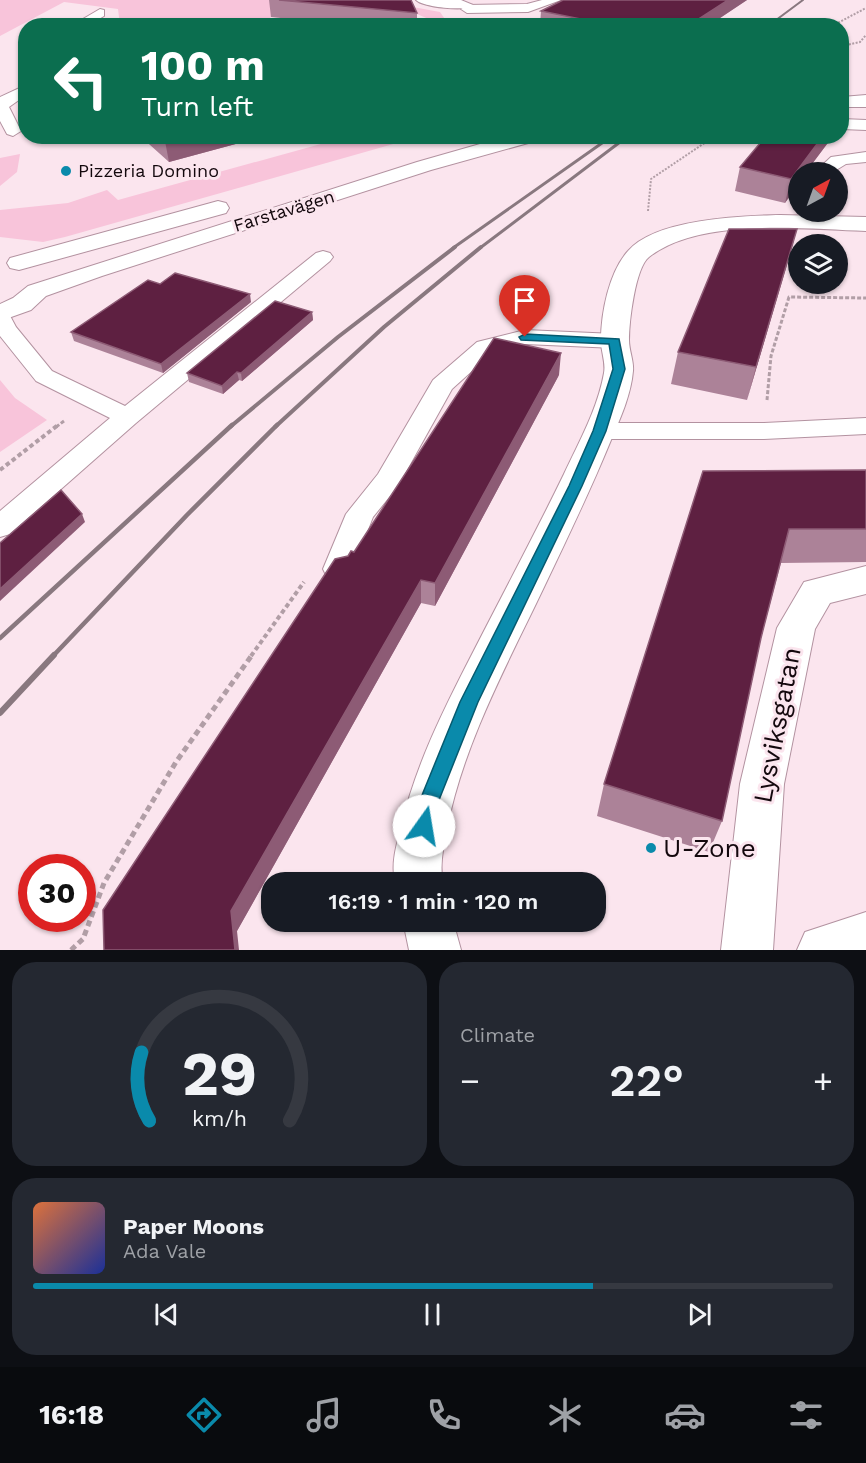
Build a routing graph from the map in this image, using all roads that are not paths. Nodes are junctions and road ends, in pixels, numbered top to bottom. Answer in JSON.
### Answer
{"nodes":[{"id":1,"x":423,"y":0,"type":"edge"},
{"id":2,"x":555,"y":0,"type":"edge"},
{"id":3,"x":469,"y":5,"type":"edge"},
{"id":4,"x":100,"y":13,"type":"dead end"},
{"id":5,"x":91,"y":18,"type":"edge"},
{"id":6,"x":866,"y":87,"type":"edge"},
{"id":7,"x":849,"y":88,"type":"edge"},
{"id":8,"x":18,"y":93,"type":"edge"},
{"id":9,"x":866,"y":101,"type":"edge"},
{"id":10,"x":849,"y":102,"type":"edge"},
{"id":11,"x":849,"y":124,"type":"edge"},
{"id":12,"x":866,"y":125,"type":"edge"},
{"id":13,"x":10,"y":131,"type":"edge"},
{"id":14,"x":435,"y":144,"type":"edge"},
{"id":15,"x":503,"y":144,"type":"edge"},
{"id":16,"x":866,"y":157,"type":"edge"},
{"id":17,"x":833,"y":162,"type":"edge"},
{"id":18,"x":788,"y":219,"type":"edge"},
{"id":19,"x":848,"y":222,"type":"edge"},
{"id":20,"x":866,"y":224,"type":"edge"},
{"id":21,"x":323,"y":257,"type":"dead end"},
{"id":22,"x":9,"y":262,"type":"edge"},
{"id":23,"x":38,"y":291,"type":"junction"},
{"id":24,"x":0,"y":315,"type":"edge"},
{"id":25,"x":615,"y":341,"type":"junction"},
{"id":26,"x":127,"y":417,"type":"junction"},
{"id":27,"x":866,"y":426,"type":"edge"},
{"id":28,"x":600,"y":431,"type":"junction"},
{"id":29,"x":0,"y":527,"type":"edge"},
{"id":30,"x":338,"y":569,"type":"edge"},
{"id":31,"x":866,"y":580,"type":"edge"},
{"id":32,"x":416,"y":872,"type":"edge"},
{"id":33,"x":431,"y":932,"type":"edge"},
{"id":34,"x":866,"y":937,"type":"edge"},
{"id":35,"x":435,"y":950,"type":"edge"},
{"id":36,"x":747,"y":950,"type":"edge"},
{"id":37,"x":823,"y":950,"type":"edge"}],
"edges":[{"from":1,"to":3,"type":"street"},
{"from":2,"to":3,"type":"lane"},
{"from":4,"to":5,"type":"lane"},
{"from":6,"to":7,"type":"street"},
{"from":8,"to":13,"type":"lane"},
{"from":9,"to":10,"type":"street"},
{"from":11,"to":12,"type":"lane"},
{"from":14,"to":22,"type":"street","name":"Farstavägen"},
{"from":15,"to":23,"type":"street","name":"Farstavägen"},
{"from":16,"to":17,"type":"lane"},
{"from":18,"to":25,"type":"street"},
{"from":19,"to":20,"type":"street"},
{"from":21,"to":26,"type":"lane"},
{"from":22,"to":23,"type":"street","name":"Farstavägen"},
{"from":23,"to":24,"type":"street","name":"Farstavägen"},
{"from":24,"to":26,"type":"lane"},
{"from":25,"to":28,"type":"street"},
{"from":25,"to":30,"type":"lane"},
{"from":26,"to":29,"type":"lane"},
{"from":27,"to":28,"type":"lane"},
{"from":28,"to":32,"type":"street"},
{"from":31,"to":36,"type":"street","name":"Lysviksgatan"},
{"from":33,"to":35,"type":"street"},
{"from":34,"to":37,"type":"street"}]}
